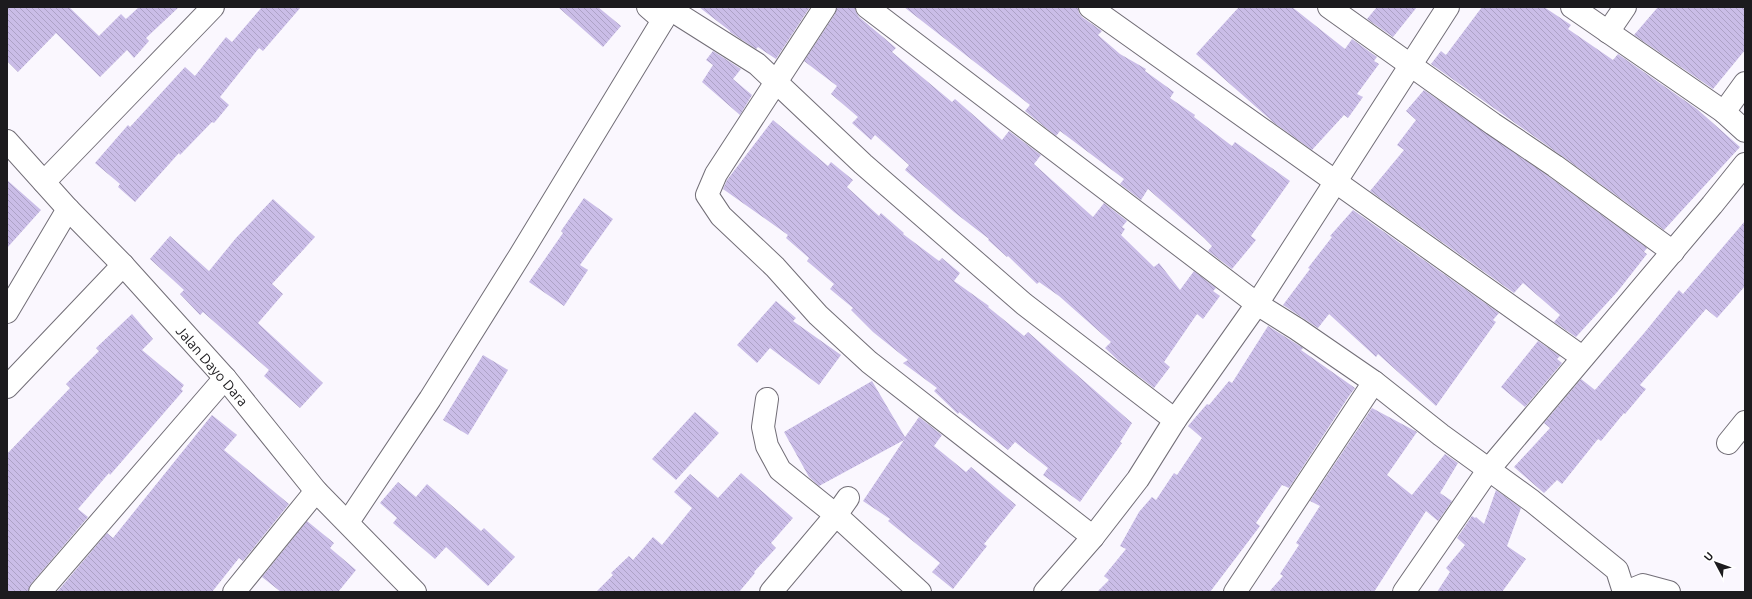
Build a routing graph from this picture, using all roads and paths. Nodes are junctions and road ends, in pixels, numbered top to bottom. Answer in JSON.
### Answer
{"nodes":[{"id":1,"x":213,"y":7,"type":"edge"},
{"id":2,"x":826,"y":7,"type":"edge"},
{"id":3,"x":867,"y":7,"type":"edge"},
{"id":4,"x":1090,"y":7,"type":"edge"},
{"id":5,"x":1330,"y":7,"type":"edge"},
{"id":6,"x":1448,"y":7,"type":"edge"},
{"id":7,"x":1572,"y":7,"type":"edge"},
{"id":8,"x":1625,"y":7,"type":"edge"},
{"id":9,"x":663,"y":11,"type":"edge"},
{"id":10,"x":1608,"y":32,"type":"junction"},
{"id":11,"x":1410,"y":64,"type":"junction"},
{"id":12,"x":1745,"y":82,"type":"edge"},
{"id":13,"x":776,"y":84,"type":"junction"},
{"id":14,"x":1724,"y":112,"type":"junction"},
{"id":15,"x":1745,"y":131,"type":"edge"},
{"id":16,"x":7,"y":141,"type":"edge"},
{"id":17,"x":1745,"y":164,"type":"edge"},
{"id":18,"x":44,"y":182,"type":"junction"},
{"id":19,"x":1336,"y":182,"type":"junction"},
{"id":20,"x":68,"y":209,"type":"junction"},
{"id":21,"x":1673,"y":252,"type":"junction"},
{"id":22,"x":123,"y":265,"type":"junction"},
{"id":23,"x":1257,"y":304,"type":"junction"},
{"id":24,"x":7,"y":312,"type":"edge"},
{"id":25,"x":1582,"y":358,"type":"junction"},
{"id":26,"x":225,"y":378,"type":"junction"},
{"id":27,"x":1374,"y":382,"type":"junction"},
{"id":28,"x":7,"y":387,"type":"edge"},
{"id":29,"x":767,"y":399,"type":"dead end"},
{"id":30,"x":1175,"y":420,"type":"junction"},
{"id":31,"x":1745,"y":422,"type":"edge"},
{"id":32,"x":1728,"y":443,"type":"dead end"},
{"id":33,"x":1489,"y":469,"type":"junction"},
{"id":34,"x":316,"y":491,"type":"junction"},
{"id":35,"x":842,"y":506,"type":"junction"},
{"id":36,"x":348,"y":522,"type":"junction"},
{"id":37,"x":1093,"y":537,"type":"junction"},
{"id":38,"x":40,"y":592,"type":"edge"},
{"id":39,"x":234,"y":592,"type":"edge"},
{"id":40,"x":415,"y":592,"type":"edge"},
{"id":41,"x":771,"y":592,"type":"edge"},
{"id":42,"x":920,"y":592,"type":"edge"},
{"id":43,"x":1045,"y":592,"type":"edge"},
{"id":44,"x":1235,"y":592,"type":"edge"},
{"id":45,"x":1404,"y":592,"type":"edge"},
{"id":46,"x":1625,"y":592,"type":"edge"},
{"id":47,"x":1669,"y":592,"type":"edge"}],
"edges":[{"from":1,"to":18,"type":"street"},
{"from":2,"to":13,"type":"street"},
{"from":3,"to":23,"type":"street"},
{"from":4,"to":19,"type":"street"},
{"from":5,"to":11,"type":"street"},
{"from":6,"to":11,"type":"street"},
{"from":7,"to":10,"type":"street"},
{"from":8,"to":10,"type":"street"},
{"from":9,"to":13,"type":"street"},
{"from":9,"to":36,"type":"street"},
{"from":10,"to":14,"type":"street"},
{"from":11,"to":19,"type":"street"},
{"from":11,"to":21,"type":"street"},
{"from":12,"to":14,"type":"street"},
{"from":13,"to":30,"type":"street"},
{"from":13,"to":37,"type":"street"},
{"from":14,"to":15,"type":"street"},
{"from":16,"to":18,"type":"street","name":"Jalan Dayo Dara"},
{"from":17,"to":21,"type":"street"},
{"from":18,"to":20,"type":"street","name":"Jalan Dayo Dara"},
{"from":19,"to":23,"type":"street"},
{"from":19,"to":25,"type":"street"},
{"from":20,"to":22,"type":"street","name":"Jalan Dayo Dara"},
{"from":20,"to":24,"type":"street"},
{"from":21,"to":25,"type":"street"},
{"from":22,"to":26,"type":"street","name":"Jalan Dayo Dara"},
{"from":22,"to":28,"type":"street"},
{"from":23,"to":27,"type":"street"},
{"from":23,"to":30,"type":"street"},
{"from":25,"to":33,"type":"street"},
{"from":26,"to":34,"type":"street","name":"Jalan Dayo Dara"},
{"from":26,"to":38,"type":"street"},
{"from":27,"to":33,"type":"street"},
{"from":27,"to":44,"type":"street"},
{"from":29,"to":35,"type":"street"},
{"from":30,"to":37,"type":"street"},
{"from":31,"to":32,"type":"street"},
{"from":33,"to":45,"type":"street"},
{"from":33,"to":46,"type":"street"},
{"from":34,"to":36,"type":"street","name":"Jalan Dayo Dara"},
{"from":34,"to":39,"type":"street"},
{"from":35,"to":41,"type":"street"},
{"from":35,"to":42,"type":"street"},
{"from":36,"to":40,"type":"street","name":"Jalan Dayo Dara"},
{"from":37,"to":43,"type":"street"},
{"from":46,"to":47,"type":"street"}]}
